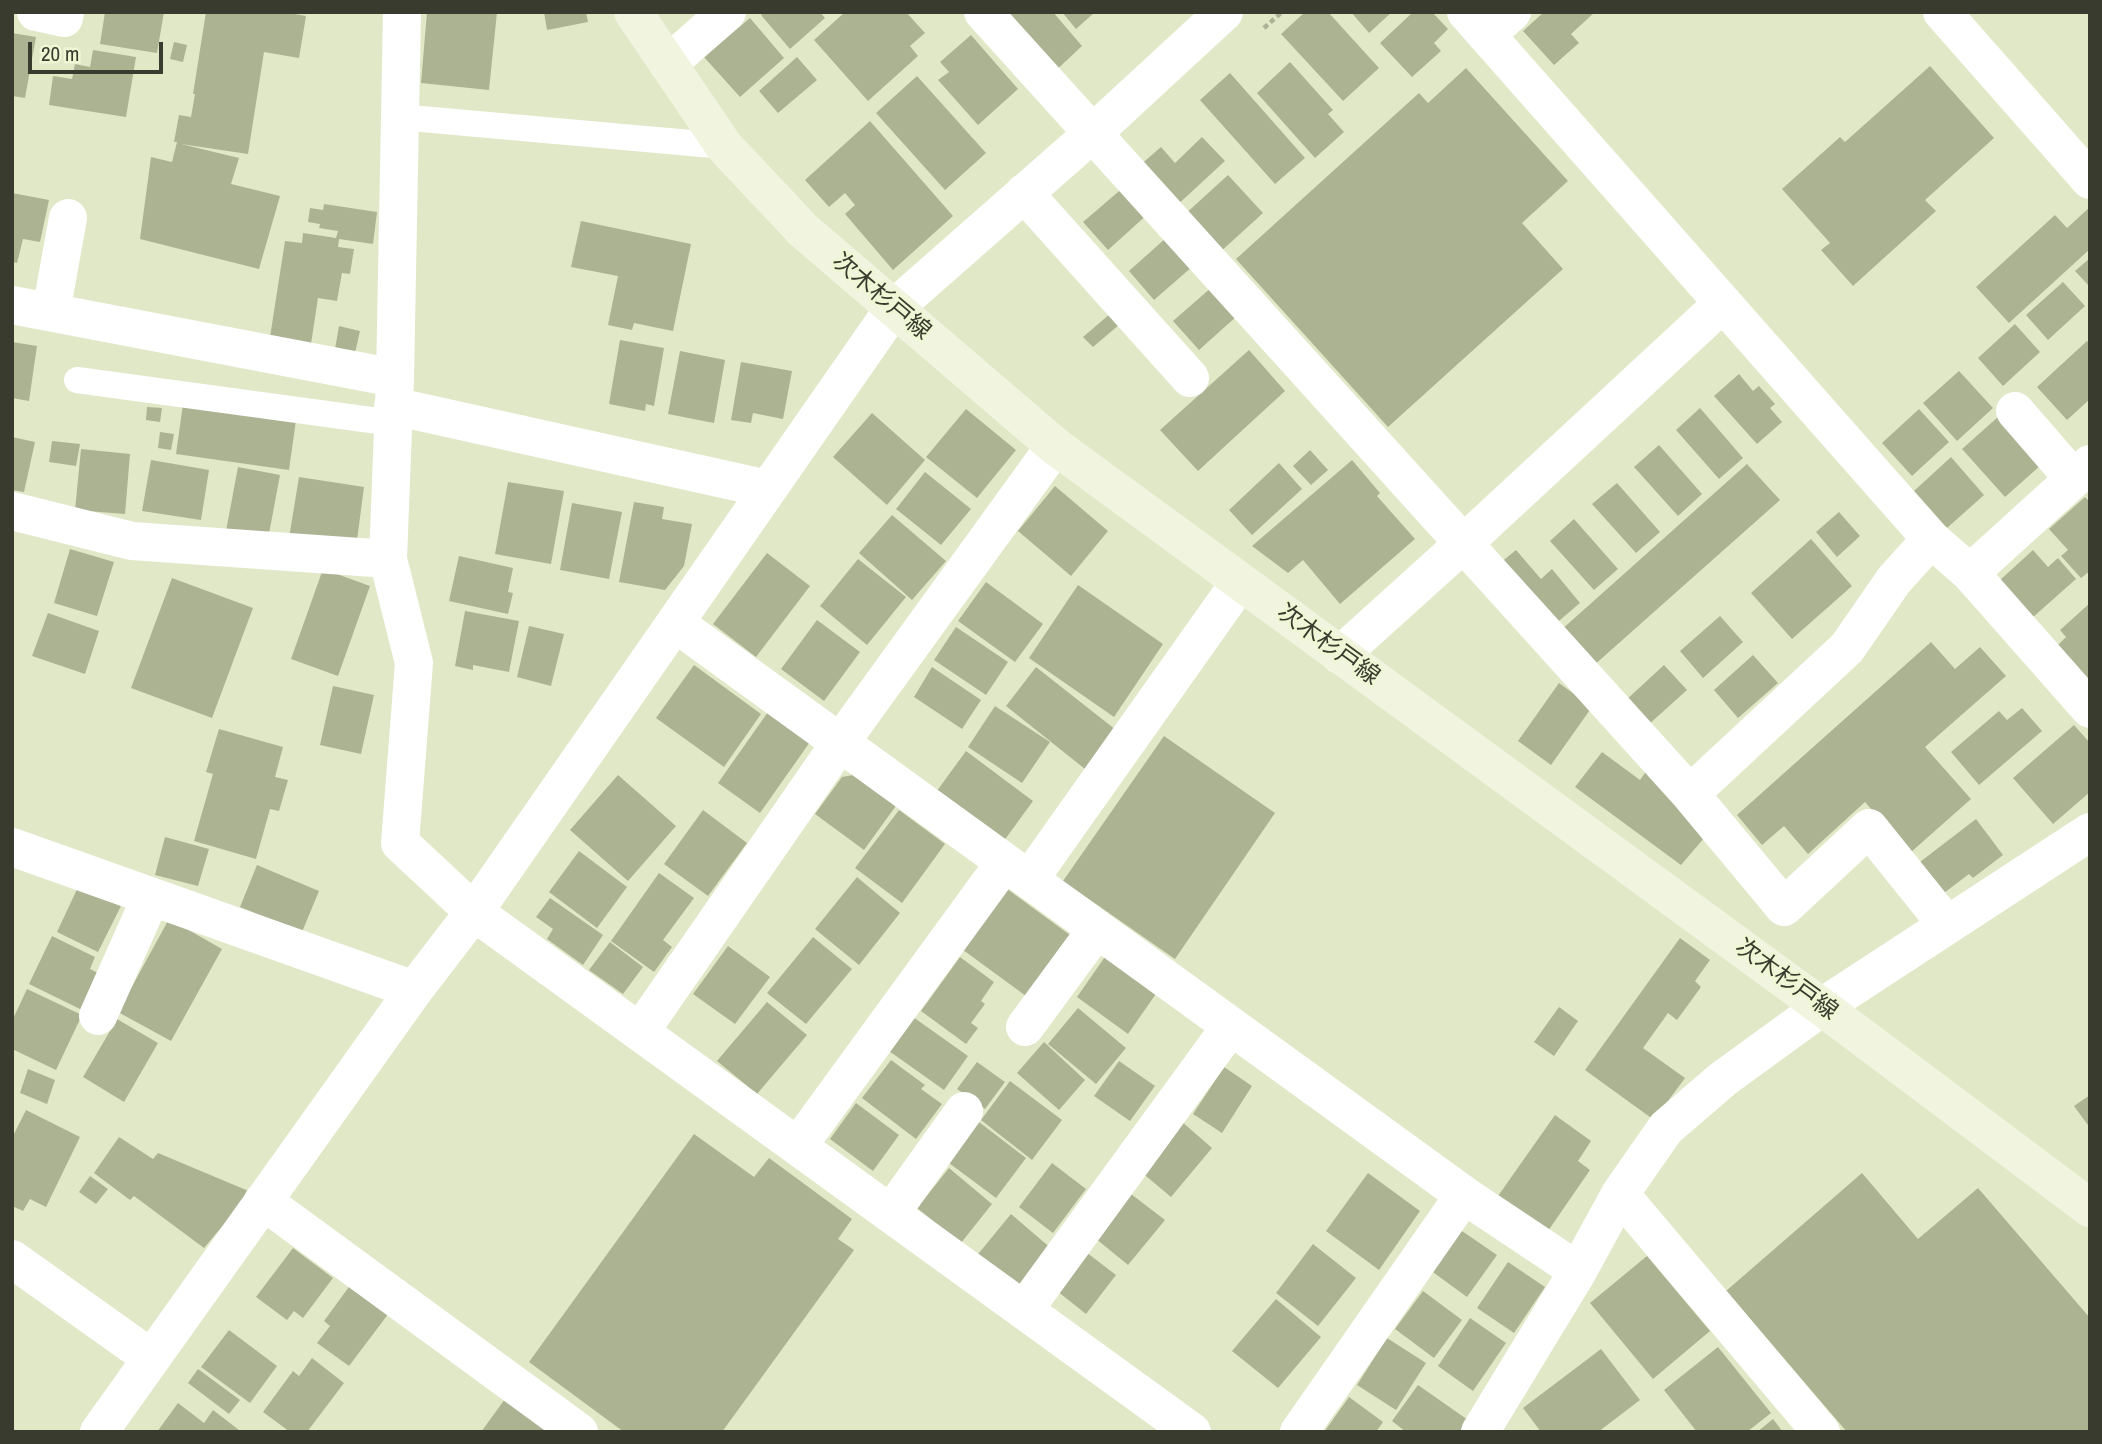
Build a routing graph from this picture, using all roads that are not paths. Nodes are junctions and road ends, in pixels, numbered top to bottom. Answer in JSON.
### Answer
{"nodes":[{"id":1,"x":36,"y":12,"type":"edge"},
{"id":2,"x":65,"y":12,"type":"edge"},
{"id":3,"x":402,"y":12,"type":"edge"},
{"id":4,"x":632,"y":12,"type":"edge"},
{"id":5,"x":727,"y":12,"type":"edge"},
{"id":6,"x":984,"y":12,"type":"edge"},
{"id":7,"x":1224,"y":12,"type":"edge"},
{"id":8,"x":1942,"y":12,"type":"edge"},
{"id":9,"x":1488,"y":20,"type":"edge"},
{"id":10,"x":668,"y":64,"type":"junction"},
{"id":11,"x":399,"y":117,"type":"junction"},
{"id":12,"x":1093,"y":133,"type":"junction"},
{"id":13,"x":724,"y":146,"type":"junction"},
{"id":14,"x":2090,"y":180,"type":"edge"},
{"id":15,"x":1024,"y":193,"type":"junction"},
{"id":16,"x":68,"y":218,"type":"dead end"},
{"id":17,"x":1722,"y":303,"type":"junction"},
{"id":18,"x":12,"y":304,"type":"edge"},
{"id":19,"x":894,"y":308,"type":"junction"},
{"id":20,"x":51,"y":312,"type":"junction"},
{"id":21,"x":1190,"y":378,"type":"dead end"},
{"id":22,"x":77,"y":380,"type":"dead end"},
{"id":23,"x":394,"y":402,"type":"junction"},
{"id":24,"x":2015,"y":411,"type":"dead end"},
{"id":25,"x":1055,"y":446,"type":"junction"},
{"id":26,"x":2082,"y":471,"type":"edge"},
{"id":27,"x":768,"y":489,"type":"junction"},
{"id":28,"x":12,"y":511,"type":"edge"},
{"id":29,"x":1931,"y":539,"type":"junction"},
{"id":30,"x":1464,"y":543,"type":"junction"},
{"id":31,"x":388,"y":559,"type":"junction"},
{"id":32,"x":1970,"y":573,"type":"junction"},
{"id":33,"x":1240,"y":582,"type":"junction"},
{"id":34,"x":675,"y":623,"type":"junction"},
{"id":35,"x":1340,"y":655,"type":"junction"},
{"id":36,"x":2090,"y":709,"type":"edge"},
{"id":37,"x":840,"y":743,"type":"junction"},
{"id":38,"x":1690,"y":794,"type":"junction"},
{"id":39,"x":2090,"y":832,"type":"edge"},
{"id":40,"x":12,"y":847,"type":"edge"},
{"id":41,"x":1017,"y":871,"type":"junction"},
{"id":42,"x":151,"y":897,"type":"junction"},
{"id":43,"x":474,"y":912,"type":"junction"},
{"id":44,"x":1947,"y":925,"type":"junction"},
{"id":45,"x":1097,"y":929,"type":"junction"},
{"id":46,"x":414,"y":990,"type":"junction"},
{"id":47,"x":1822,"y":1007,"type":"junction"},
{"id":48,"x":98,"y":1016,"type":"dead end"},
{"id":49,"x":1231,"y":1026,"type":"junction"},
{"id":50,"x":1026,"y":1027,"type":"dead end"},
{"id":51,"x":640,"y":1032,"type":"junction"},
{"id":52,"x":964,"y":1111,"type":"dead end"},
{"id":53,"x":798,"y":1146,"type":"junction"},
{"id":54,"x":1620,"y":1194,"type":"junction"},
{"id":55,"x":1464,"y":1195,"type":"junction"},
{"id":56,"x":263,"y":1201,"type":"junction"},
{"id":57,"x":2090,"y":1208,"type":"edge"},
{"id":58,"x":891,"y":1213,"type":"junction"},
{"id":59,"x":12,"y":1259,"type":"edge"},
{"id":60,"x":1578,"y":1271,"type":"junction"},
{"id":61,"x":1024,"y":1310,"type":"junction"},
{"id":62,"x":151,"y":1358,"type":"junction"},
{"id":63,"x":99,"y":1432,"type":"edge"},
{"id":64,"x":579,"y":1432,"type":"edge"},
{"id":65,"x":1192,"y":1432,"type":"edge"},
{"id":66,"x":1299,"y":1432,"type":"edge"},
{"id":67,"x":1480,"y":1432,"type":"edge"},
{"id":68,"x":1821,"y":1432,"type":"edge"}],
"edges":[{"from":1,"to":2,"type":"street"},
{"from":3,"to":11,"type":"street"},
{"from":4,"to":10,"type":"main road","name":"次木杉戸線"},
{"from":5,"to":10,"type":"street"},
{"from":6,"to":12,"type":"street"},
{"from":7,"to":12,"type":"street"},
{"from":8,"to":14,"type":"street"},
{"from":9,"to":17,"type":"street"},
{"from":10,"to":13,"type":"main road","name":"次木杉戸線"},
{"from":11,"to":13,"type":"lane"},
{"from":11,"to":23,"type":"street"},
{"from":12,"to":15,"type":"street"},
{"from":12,"to":30,"type":"street"},
{"from":13,"to":19,"type":"main road","name":"次木杉戸線"},
{"from":15,"to":19,"type":"street"},
{"from":15,"to":21,"type":"street"},
{"from":16,"to":20,"type":"street"},
{"from":17,"to":29,"type":"street"},
{"from":17,"to":30,"type":"street"},
{"from":18,"to":20,"type":"street"},
{"from":19,"to":25,"type":"main road","name":"次木杉戸線"},
{"from":19,"to":27,"type":"street"},
{"from":20,"to":23,"type":"street"},
{"from":22,"to":23,"type":"lane"},
{"from":23,"to":27,"type":"street"},
{"from":23,"to":31,"type":"street"},
{"from":24,"to":26,"type":"street"},
{"from":25,"to":33,"type":"main road","name":"次木杉戸線"},
{"from":25,"to":37,"type":"street"},
{"from":26,"to":32,"type":"street"},
{"from":27,"to":34,"type":"street"},
{"from":28,"to":31,"type":"street"},
{"from":29,"to":32,"type":"street"},
{"from":29,"to":38,"type":"street"},
{"from":30,"to":35,"type":"street"},
{"from":30,"to":38,"type":"street"},
{"from":31,"to":43,"type":"street"},
{"from":32,"to":36,"type":"street"},
{"from":33,"to":35,"type":"main road","name":"次木杉戸線"},
{"from":33,"to":41,"type":"street"},
{"from":34,"to":37,"type":"street"},
{"from":34,"to":43,"type":"street"},
{"from":35,"to":47,"type":"main road","name":"次木杉戸線"},
{"from":37,"to":41,"type":"street"},
{"from":37,"to":51,"type":"street"},
{"from":38,"to":44,"type":"street"},
{"from":39,"to":44,"type":"street"},
{"from":40,"to":42,"type":"street"},
{"from":41,"to":45,"type":"street"},
{"from":41,"to":53,"type":"street"},
{"from":42,"to":46,"type":"street"},
{"from":42,"to":48,"type":"street"},
{"from":43,"to":46,"type":"street"},
{"from":43,"to":51,"type":"street"},
{"from":44,"to":47,"type":"street"},
{"from":45,"to":49,"type":"street"},
{"from":45,"to":50,"type":"street"},
{"from":46,"to":56,"type":"street"},
{"from":47,"to":54,"type":"street"},
{"from":47,"to":57,"type":"main road","name":"次木杉戸線"},
{"from":49,"to":55,"type":"street"},
{"from":49,"to":61,"type":"street"},
{"from":51,"to":53,"type":"street"},
{"from":52,"to":58,"type":"street"},
{"from":53,"to":58,"type":"street"},
{"from":54,"to":60,"type":"street"},
{"from":54,"to":68,"type":"street"},
{"from":55,"to":60,"type":"street"},
{"from":55,"to":66,"type":"street"},
{"from":56,"to":62,"type":"street"},
{"from":56,"to":64,"type":"street"},
{"from":58,"to":61,"type":"street"},
{"from":59,"to":62,"type":"street"},
{"from":60,"to":67,"type":"street"},
{"from":61,"to":65,"type":"street"},
{"from":62,"to":63,"type":"street"}]}
